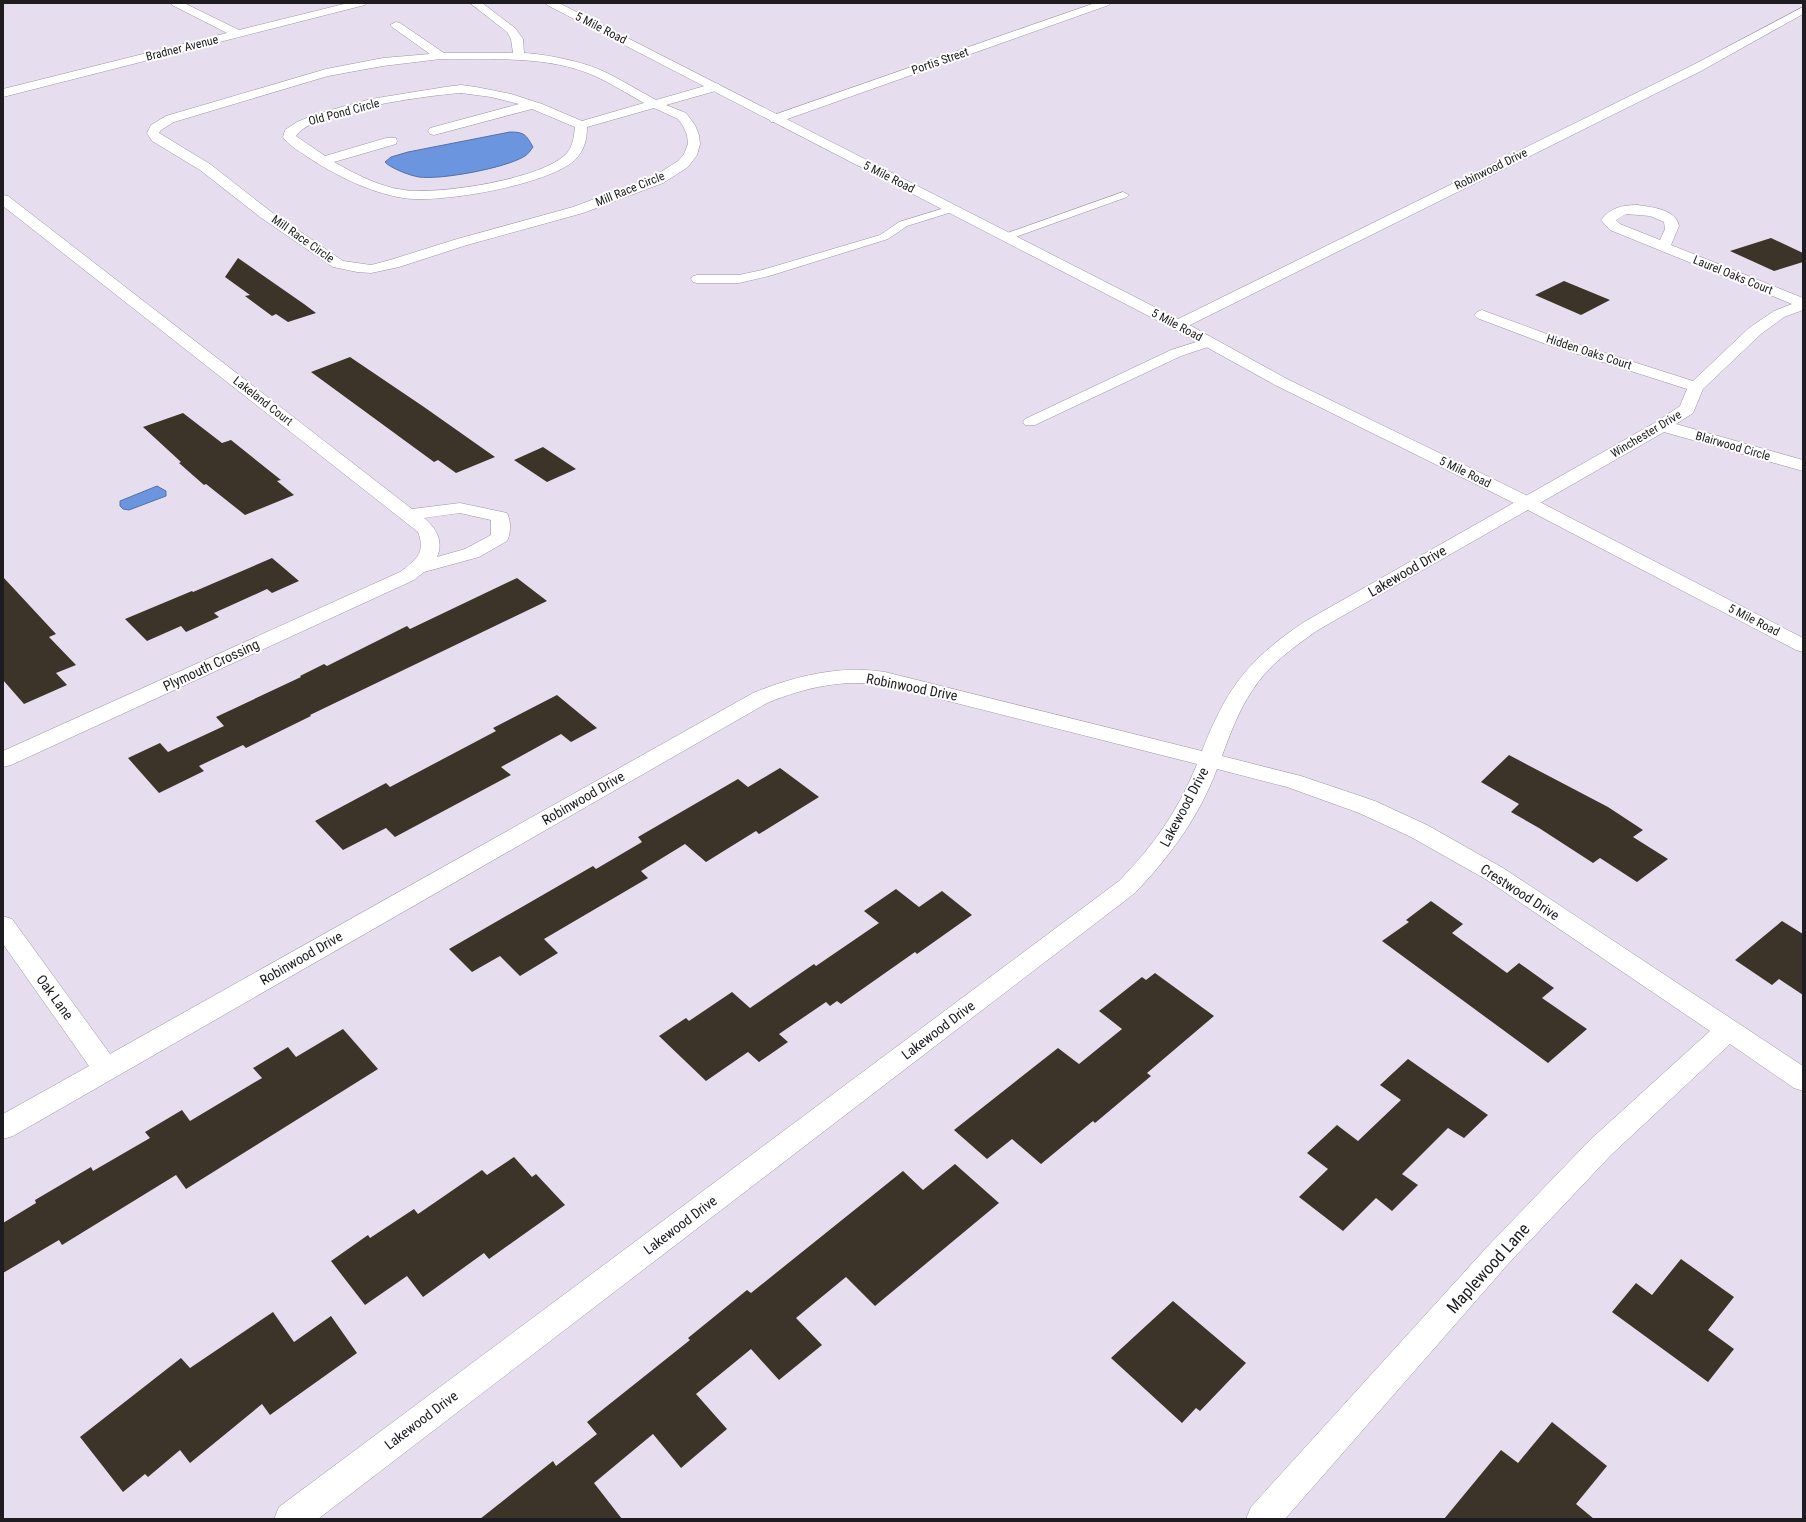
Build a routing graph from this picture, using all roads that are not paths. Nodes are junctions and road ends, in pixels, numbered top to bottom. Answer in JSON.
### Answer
{"nodes":[{"id":1,"x":176,"y":3,"type":"edge"},
{"id":2,"x":362,"y":3,"type":"edge"},
{"id":3,"x":475,"y":3,"type":"edge"},
{"id":4,"x":551,"y":3,"type":"edge"},
{"id":5,"x":1105,"y":3,"type":"edge"},
{"id":6,"x":1803,"y":10,"type":"edge"},
{"id":7,"x":396,"y":25,"type":"dead end"},
{"id":8,"x":237,"y":34,"type":"junction"},
{"id":9,"x":441,"y":56,"type":"junction"},
{"id":10,"x":519,"y":56,"type":"junction"},
{"id":11,"x":697,"y":78,"type":"junction"},
{"id":12,"x":682,"y":82,"type":"dead end"},
{"id":13,"x":715,"y":87,"type":"junction"},
{"id":14,"x":654,"y":90,"type":"dead end"},
{"id":15,"x":3,"y":93,"type":"edge"},
{"id":16,"x":636,"y":95,"type":"junction"},
{"id":17,"x":622,"y":99,"type":"dead end"},
{"id":18,"x":654,"y":104,"type":"junction"},
{"id":19,"x":532,"y":105,"type":"junction"},
{"id":20,"x":578,"y":112,"type":"dead end"},
{"id":21,"x":563,"y":116,"type":"junction"},
{"id":22,"x":774,"y":119,"type":"junction"},
{"id":23,"x":581,"y":125,"type":"junction"},
{"id":24,"x":434,"y":131,"type":"dead end"},
{"id":25,"x":392,"y":141,"type":"dead end"},
{"id":26,"x":322,"y":161,"type":"junction"},
{"id":27,"x":1123,"y":195,"type":"dead end"},
{"id":28,"x":3,"y":199,"type":"edge"},
{"id":29,"x":951,"y":209,"type":"junction"},
{"id":30,"x":1006,"y":237,"type":"junction"},
{"id":31,"x":1664,"y":247,"type":"dead end"},
{"id":32,"x":697,"y":279,"type":"dead end"},
{"id":33,"x":1803,"y":304,"type":"edge"},
{"id":34,"x":1482,"y":315,"type":"dead end"},
{"id":35,"x":1178,"y":325,"type":"junction"},
{"id":36,"x":1208,"y":342,"type":"junction"},
{"id":37,"x":1696,"y":387,"type":"junction"},
{"id":38,"x":1030,"y":422,"type":"dead end"},
{"id":39,"x":1662,"y":426,"type":"junction"},
{"id":40,"x":1803,"y":466,"type":"edge"},
{"id":41,"x":1528,"y":503,"type":"junction"},
{"id":42,"x":408,"y":515,"type":"junction"},
{"id":43,"x":418,"y":568,"type":"junction"},
{"id":44,"x":1803,"y":646,"type":"edge"},
{"id":45,"x":1209,"y":759,"type":"junction"},
{"id":46,"x":3,"y":760,"type":"edge"},
{"id":47,"x":3,"y":925,"type":"edge"},
{"id":48,"x":1728,"y":1030,"type":"junction"},
{"id":49,"x":106,"y":1069,"type":"junction"},
{"id":50,"x":1803,"y":1080,"type":"edge"},
{"id":51,"x":3,"y":1128,"type":"edge"},
{"id":52,"x":291,"y":1519,"type":"edge"},
{"id":53,"x":1263,"y":1519,"type":"edge"}],
"edges":[{"from":1,"to":8,"type":"street"},
{"from":2,"to":8,"type":"street","name":"Bradner Avenue"},
{"from":3,"to":10,"type":"street"},
{"from":4,"to":11,"type":"street","name":"5 Mile Road"},
{"from":5,"to":22,"type":"street","name":"Portis Street"},
{"from":6,"to":35,"type":"street","name":"Robinwood Drive"},
{"from":7,"to":9,"type":"street"},
{"from":8,"to":15,"type":"street","name":"Bradner Avenue"},
{"from":9,"to":10,"type":"street","name":"Mill Race Circle"},
{"from":9,"to":18,"type":"street","name":"Mill Race Circle"},
{"from":10,"to":16,"type":"street","name":"Mill Race Circle"},
{"from":11,"to":12,"type":"street"},
{"from":11,"to":13,"type":"street","name":"5 Mile Road"},
{"from":13,"to":18,"type":"street"},
{"from":13,"to":22,"type":"street","name":"5 Mile Road"},
{"from":14,"to":16,"type":"street"},
{"from":16,"to":17,"type":"street"},
{"from":16,"to":18,"type":"street","name":"Mill Race Circle"},
{"from":18,"to":23,"type":"street"},
{"from":19,"to":21,"type":"street","name":"Old Pond Circle"},
{"from":19,"to":24,"type":"street"},
{"from":19,"to":26,"type":"street","name":"Old Pond Circle"},
{"from":20,"to":21,"type":"street"},
{"from":21,"to":23,"type":"street","name":"Old Pond Circle"},
{"from":22,"to":29,"type":"street","name":"5 Mile Road"},
{"from":23,"to":26,"type":"street","name":"Old Pond Circle"},
{"from":25,"to":26,"type":"street"},
{"from":27,"to":30,"type":"lane"},
{"from":28,"to":42,"type":"street","name":"Lakeland Court"},
{"from":29,"to":30,"type":"street","name":"5 Mile Road"},
{"from":29,"to":32,"type":"lane"},
{"from":30,"to":35,"type":"street","name":"5 Mile Road"},
{"from":31,"to":33,"type":"street","name":"Laurel Oaks Court"},
{"from":33,"to":37,"type":"street","name":"Winchester Drive"},
{"from":34,"to":37,"type":"street","name":"Hidden Oaks Court"},
{"from":35,"to":36,"type":"street","name":"5 Mile Road"},
{"from":36,"to":38,"type":"lane"},
{"from":36,"to":41,"type":"street","name":"5 Mile Road"},
{"from":37,"to":39,"type":"street","name":"Winchester Drive"},
{"from":39,"to":40,"type":"street","name":"Blairwood Circle"},
{"from":39,"to":41,"type":"street","name":"Winchester Drive"},
{"from":41,"to":44,"type":"street","name":"5 Mile Road"},
{"from":41,"to":45,"type":"street","name":"Lakewood Drive"},
{"from":42,"to":43,"type":"street","name":"Plymouth Crossing"},
{"from":42,"to":43,"type":"street","name":"Plymouth Crossing"},
{"from":43,"to":46,"type":"street","name":"Plymouth Crossing"},
{"from":45,"to":48,"type":"street","name":"Crestwood Drive"},
{"from":45,"to":49,"type":"street","name":"Robinwood Drive"},
{"from":45,"to":52,"type":"street","name":"Lakewood Drive"},
{"from":47,"to":49,"type":"street","name":"Oak Lane"},
{"from":48,"to":50,"type":"street","name":"Crestwood Drive"},
{"from":48,"to":53,"type":"street","name":"Maplewood Lane"},
{"from":49,"to":51,"type":"street","name":"Robinwood Drive"}]}
